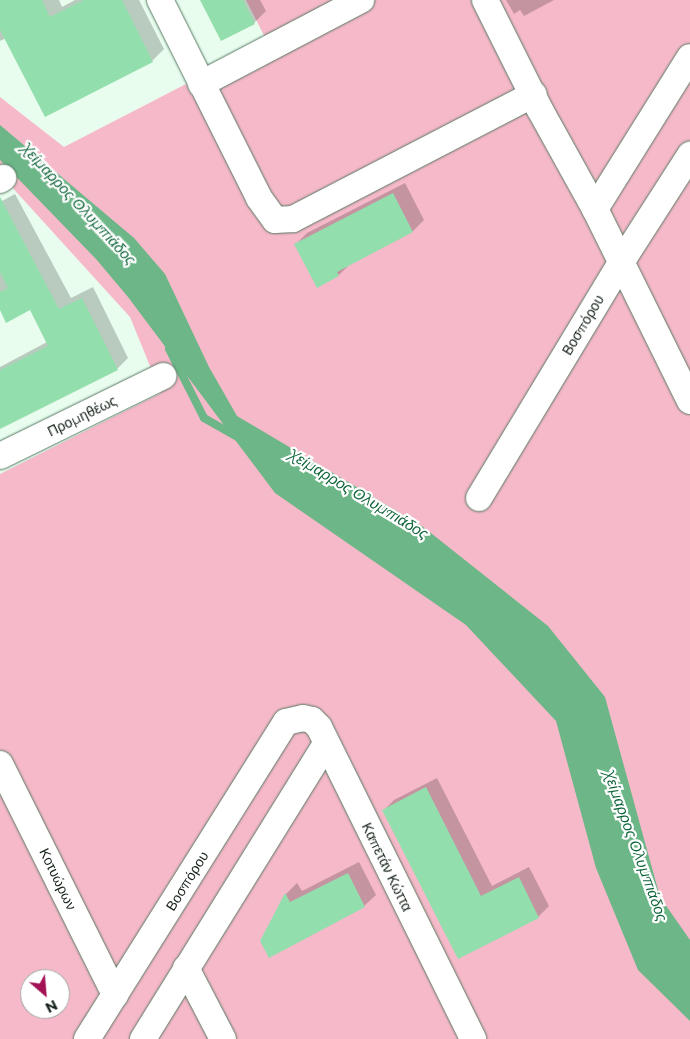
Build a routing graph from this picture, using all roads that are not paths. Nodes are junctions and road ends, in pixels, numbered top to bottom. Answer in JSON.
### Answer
{"nodes":[{"id":1,"x":160,"y":0,"type":"edge"},
{"id":2,"x":361,"y":0,"type":"edge"},
{"id":3,"x":485,"y":0,"type":"edge"},
{"id":4,"x":690,"y":57,"type":"edge"},
{"id":5,"x":201,"y":84,"type":"junction"},
{"id":6,"x":534,"y":94,"type":"junction"},
{"id":7,"x":690,"y":155,"type":"edge"},
{"id":8,"x":595,"y":209,"type":"junction"},
{"id":9,"x":620,"y":264,"type":"junction"},
{"id":10,"x":163,"y":376,"type":"dead end"},
{"id":11,"x":690,"y":401,"type":"edge"},
{"id":12,"x":0,"y":456,"type":"edge"},
{"id":13,"x":479,"y":498,"type":"dead end"},
{"id":14,"x":286,"y":722,"type":"joint"},
{"id":15,"x":326,"y":744,"type":"junction"},
{"id":16,"x":0,"y":764,"type":"edge"},
{"id":17,"x":186,"y":968,"type":"junction"},
{"id":18,"x":115,"y":995,"type":"junction"},
{"id":19,"x":87,"y":1039,"type":"edge"},
{"id":20,"x":143,"y":1039,"type":"edge"},
{"id":21,"x":223,"y":1039,"type":"edge"},
{"id":22,"x":473,"y":1039,"type":"edge"}],
"edges":[{"from":1,"to":5,"type":"street"},
{"from":2,"to":5,"type":"street"},
{"from":3,"to":6,"type":"street"},
{"from":4,"to":8,"type":"street"},
{"from":5,"to":6,"type":"street"},
{"from":6,"to":8,"type":"street"},
{"from":7,"to":9,"type":"street","name":"Βοσπόρου"},
{"from":8,"to":9,"type":"street"},
{"from":9,"to":11,"type":"street"},
{"from":9,"to":13,"type":"street","name":"Βοσπόρου"},
{"from":10,"to":12,"type":"street","name":"Προμηθέως"},
{"from":14,"to":15,"type":"street","name":"Καπετάν Κώττα"},
{"from":14,"to":18,"type":"street","name":"Βοσπόρου"},
{"from":15,"to":17,"type":"street"},
{"from":15,"to":22,"type":"street","name":"Καπετάν Κώττα"},
{"from":16,"to":18,"type":"street","name":"Κοτυώρων"},
{"from":17,"to":20,"type":"street"},
{"from":17,"to":21,"type":"street"},
{"from":18,"to":19,"type":"street","name":"Βοσπόρου"}]}
